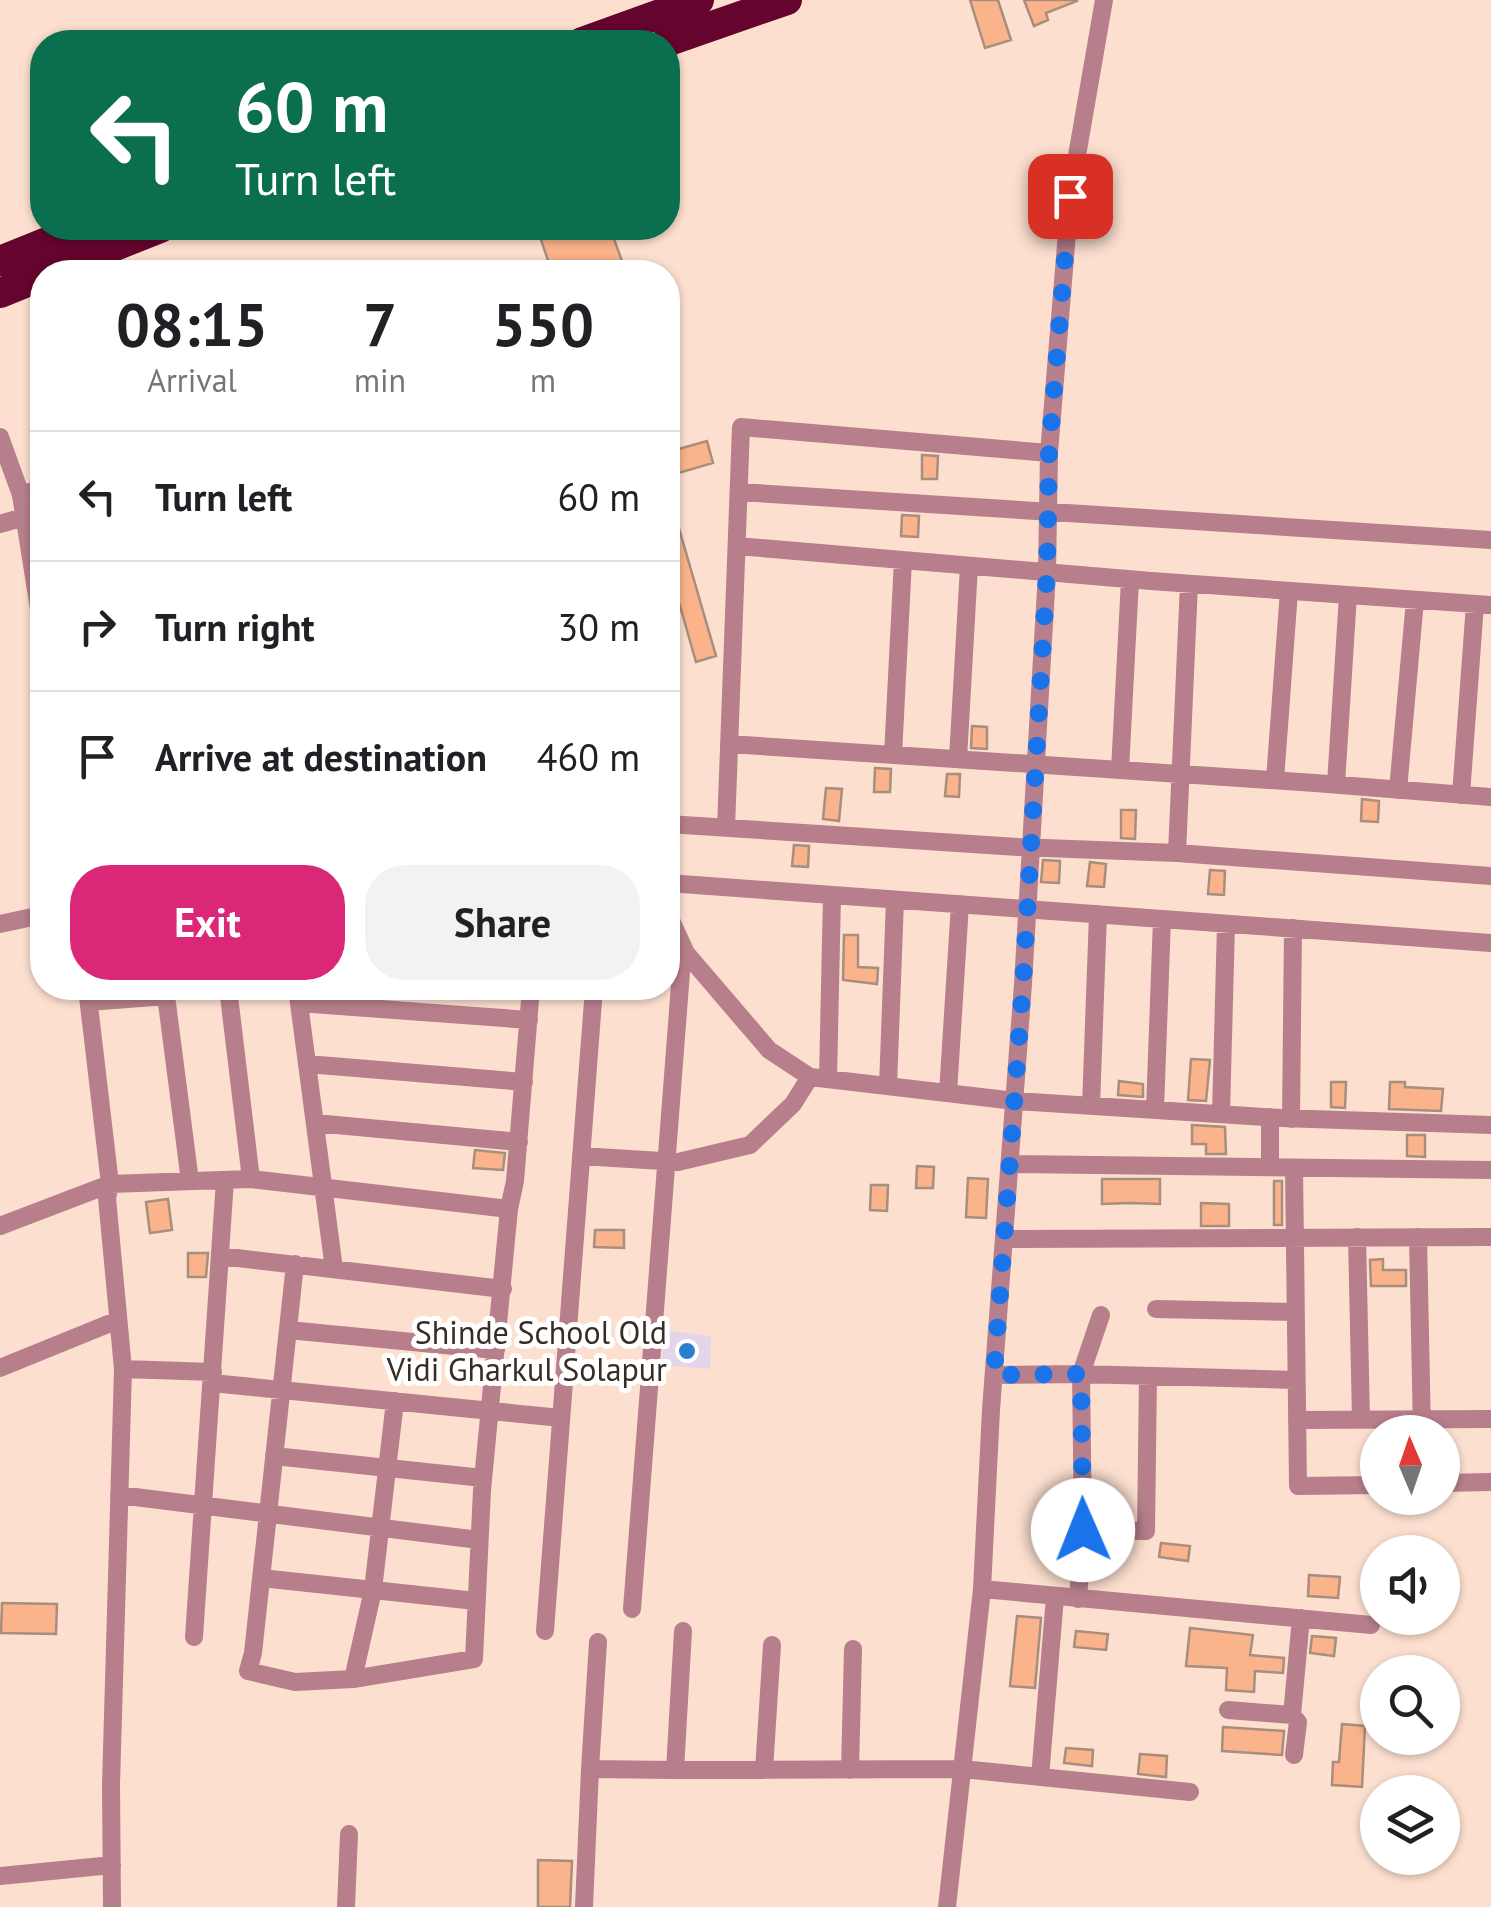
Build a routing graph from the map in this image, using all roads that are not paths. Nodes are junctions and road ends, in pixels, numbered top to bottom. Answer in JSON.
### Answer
{"nodes":[{"id":1,"x":699,"y":0,"type":"edge"},
{"id":2,"x":787,"y":0,"type":"edge"},
{"id":3,"x":1104,"y":0,"type":"edge"},
{"id":4,"x":615,"y":30,"type":"edge"},
{"id":5,"x":680,"y":37,"type":"edge"},
{"id":6,"x":51,"y":240,"type":"edge"},
{"id":7,"x":130,"y":240,"type":"edge"},
{"id":8,"x":0,"y":260,"type":"edge"},
{"id":9,"x":80,"y":260,"type":"edge"},
{"id":10,"x":30,"y":281,"type":"edge"},
{"id":11,"x":0,"y":293,"type":"edge"},
{"id":12,"x":0,"y":437,"type":"edge"},
{"id":13,"x":1049,"y":452,"type":"junction"},
{"id":14,"x":30,"y":492,"type":"edge"},
{"id":15,"x":739,"y":492,"type":"junction"},
{"id":16,"x":21,"y":495,"type":"junction"},
{"id":17,"x":1047,"y":512,"type":"junction"},
{"id":18,"x":24,"y":517,"type":"junction"},
{"id":19,"x":0,"y":524,"type":"edge"},
{"id":20,"x":1491,"y":540,"type":"edge"},
{"id":21,"x":737,"y":546,"type":"junction"},
{"id":22,"x":30,"y":554,"type":"edge"},
{"id":23,"x":903,"y":560,"type":"junction"},
{"id":24,"x":970,"y":566,"type":"junction"},
{"id":25,"x":1047,"y":572,"type":"junction"},
{"id":26,"x":1130,"y":580,"type":"junction"},
{"id":27,"x":1189,"y":584,"type":"junction"},
{"id":28,"x":1289,"y":591,"type":"junction"},
{"id":29,"x":1348,"y":595,"type":"junction"},
{"id":30,"x":1414,"y":600,"type":"junction"},
{"id":31,"x":1483,"y":605,"type":"edge"},
{"id":32,"x":730,"y":744,"type":"junction"},
{"id":33,"x":892,"y":754,"type":"junction"},
{"id":34,"x":958,"y":759,"type":"junction"},
{"id":35,"x":1036,"y":764,"type":"junction"},
{"id":36,"x":1120,"y":770,"type":"junction"},
{"id":37,"x":1181,"y":774,"type":"junction"},
{"id":38,"x":1275,"y":780,"type":"junction"},
{"id":39,"x":1336,"y":784,"type":"junction"},
{"id":40,"x":1398,"y":790,"type":"junction"},
{"id":41,"x":1460,"y":795,"type":"junction"},
{"id":42,"x":1491,"y":797,"type":"edge"},
{"id":43,"x":680,"y":825,"type":"edge"},
{"id":44,"x":726,"y":828,"type":"junction"},
{"id":45,"x":1031,"y":847,"type":"junction"},
{"id":46,"x":1178,"y":852,"type":"junction"},
{"id":47,"x":1491,"y":876,"type":"edge"},
{"id":48,"x":680,"y":884,"type":"edge"},
{"id":49,"x":832,"y":895,"type":"junction"},
{"id":50,"x":896,"y":900,"type":"junction"},
{"id":51,"x":960,"y":904,"type":"junction"},
{"id":52,"x":1028,"y":909,"type":"junction"},
{"id":53,"x":1098,"y":914,"type":"junction"},
{"id":54,"x":30,"y":918,"type":"edge"},
{"id":55,"x":1162,"y":919,"type":"junction"},
{"id":56,"x":0,"y":924,"type":"edge"},
{"id":57,"x":1226,"y":924,"type":"junction"},
{"id":58,"x":1293,"y":928,"type":"junction"},
{"id":59,"x":680,"y":940,"type":"edge"},
{"id":60,"x":1491,"y":943,"type":"edge"},
{"id":61,"x":683,"y":946,"type":"junction"},
{"id":62,"x":680,"y":984,"type":"edge"},
{"id":63,"x":89,"y":1000,"type":"edge"},
{"id":64,"x":166,"y":1000,"type":"edge"},
{"id":65,"x":229,"y":1000,"type":"edge"},
{"id":66,"x":299,"y":1000,"type":"edge"},
{"id":67,"x":344,"y":1000,"type":"edge"},
{"id":68,"x":531,"y":1000,"type":"edge"},
{"id":69,"x":593,"y":1000,"type":"edge"},
{"id":70,"x":679,"y":1000,"type":"edge"},
{"id":71,"x":529,"y":1020,"type":"junction"},
{"id":72,"x":307,"y":1064,"type":"junction"},
{"id":73,"x":819,"y":1078,"type":"junction"},
{"id":74,"x":524,"y":1082,"type":"junction"},
{"id":75,"x":888,"y":1086,"type":"junction"},
{"id":76,"x":948,"y":1093,"type":"junction"},
{"id":77,"x":1014,"y":1101,"type":"junction"},
{"id":78,"x":1091,"y":1106,"type":"junction"},
{"id":79,"x":1155,"y":1110,"type":"junction"},
{"id":80,"x":1221,"y":1114,"type":"junction"},
{"id":81,"x":1270,"y":1118,"type":"junction"},
{"id":82,"x":1292,"y":1119,"type":"junction"},
{"id":83,"x":315,"y":1123,"type":"junction"},
{"id":84,"x":1491,"y":1126,"type":"edge"},
{"id":85,"x":519,"y":1142,"type":"junction"},
{"id":86,"x":581,"y":1156,"type":"junction"},
{"id":87,"x":666,"y":1161,"type":"junction"},
{"id":88,"x":1010,"y":1164,"type":"junction"},
{"id":89,"x":1270,"y":1168,"type":"junction"},
{"id":90,"x":1294,"y":1168,"type":"junction"},
{"id":91,"x":1491,"y":1170,"type":"edge"},
{"id":92,"x":251,"y":1178,"type":"junction"},
{"id":93,"x":225,"y":1180,"type":"junction"},
{"id":94,"x":190,"y":1181,"type":"junction"},
{"id":95,"x":110,"y":1184,"type":"junction"},
{"id":96,"x":323,"y":1187,"type":"junction"},
{"id":97,"x":509,"y":1209,"type":"junction"},
{"id":98,"x":0,"y":1226,"type":"edge"},
{"id":99,"x":1491,"y":1236,"type":"edge"},
{"id":100,"x":1357,"y":1237,"type":"junction"},
{"id":101,"x":1418,"y":1237,"type":"junction"},
{"id":102,"x":1294,"y":1238,"type":"junction"},
{"id":103,"x":1004,"y":1239,"type":"junction"},
{"id":104,"x":220,"y":1256,"type":"junction"},
{"id":105,"x":295,"y":1264,"type":"junction"},
{"id":106,"x":334,"y":1269,"type":"junction"},
{"id":107,"x":503,"y":1289,"type":"junction"},
{"id":108,"x":1156,"y":1309,"type":"dead end"},
{"id":109,"x":1296,"y":1312,"type":"junction"},
{"id":110,"x":1101,"y":1315,"type":"dead end"},
{"id":111,"x":118,"y":1320,"type":"junction"},
{"id":112,"x":288,"y":1330,"type":"junction"},
{"id":113,"x":496,"y":1350,"type":"junction"},
{"id":114,"x":0,"y":1368,"type":"edge"},
{"id":115,"x":123,"y":1369,"type":"junction"},
{"id":116,"x":1081,"y":1374,"type":"junction"},
{"id":117,"x":994,"y":1375,"type":"junction"},
{"id":118,"x":1148,"y":1376,"type":"junction"},
{"id":119,"x":213,"y":1378,"type":"junction"},
{"id":120,"x":1296,"y":1380,"type":"junction"},
{"id":121,"x":281,"y":1390,"type":"junction"},
{"id":122,"x":396,"y":1401,"type":"junction"},
{"id":123,"x":490,"y":1410,"type":"junction"},
{"id":124,"x":1362,"y":1415,"type":"edge"},
{"id":125,"x":1422,"y":1415,"type":"edge"},
{"id":126,"x":561,"y":1418,"type":"junction"},
{"id":127,"x":1491,"y":1418,"type":"edge"},
{"id":128,"x":1360,"y":1419,"type":"edge"},
{"id":129,"x":1297,"y":1420,"type":"junction"},
{"id":130,"x":1460,"y":1422,"type":"edge"},
{"id":131,"x":274,"y":1456,"type":"junction"},
{"id":132,"x":388,"y":1468,"type":"junction"},
{"id":133,"x":483,"y":1478,"type":"junction"},
{"id":134,"x":1491,"y":1482,"type":"edge"},
{"id":135,"x":1460,"y":1483,"type":"edge"},
{"id":136,"x":1360,"y":1484,"type":"edge"},
{"id":137,"x":119,"y":1495,"type":"junction"},
{"id":138,"x":203,"y":1506,"type":"junction"},
{"id":139,"x":268,"y":1514,"type":"junction"},
{"id":140,"x":381,"y":1528,"type":"junction"},
{"id":141,"x":1083,"y":1530,"type":"junction"},
{"id":142,"x":480,"y":1540,"type":"junction"},
{"id":143,"x":261,"y":1578,"type":"junction"},
{"id":144,"x":982,"y":1589,"type":"junction"},
{"id":145,"x":373,"y":1590,"type":"junction"},
{"id":146,"x":1055,"y":1597,"type":"junction"},
{"id":147,"x":1078,"y":1599,"type":"junction"},
{"id":148,"x":476,"y":1601,"type":"junction"},
{"id":149,"x":632,"y":1608,"type":"dead end"},
{"id":150,"x":1301,"y":1618,"type":"junction"},
{"id":151,"x":1360,"y":1624,"type":"edge"},
{"id":152,"x":683,"y":1631,"type":"dead end"},
{"id":153,"x":545,"y":1632,"type":"dead end"},
{"id":154,"x":194,"y":1638,"type":"dead end"},
{"id":155,"x":598,"y":1642,"type":"dead end"},
{"id":156,"x":772,"y":1646,"type":"dead end"},
{"id":157,"x":853,"y":1649,"type":"dead end"},
{"id":158,"x":353,"y":1679,"type":"junction"},
{"id":159,"x":1228,"y":1710,"type":"dead end"},
{"id":160,"x":1292,"y":1714,"type":"junction"},
{"id":161,"x":1294,"y":1755,"type":"dead end"},
{"id":162,"x":590,"y":1769,"type":"junction"},
{"id":163,"x":962,"y":1769,"type":"junction"},
{"id":164,"x":675,"y":1770,"type":"junction"},
{"id":165,"x":764,"y":1770,"type":"junction"},
{"id":166,"x":850,"y":1770,"type":"junction"},
{"id":167,"x":1040,"y":1777,"type":"junction"},
{"id":168,"x":1190,"y":1792,"type":"dead end"},
{"id":169,"x":349,"y":1834,"type":"dead end"},
{"id":170,"x":112,"y":1865,"type":"junction"},
{"id":171,"x":0,"y":1876,"type":"edge"},
{"id":172,"x":112,"y":1907,"type":"edge"},
{"id":173,"x":346,"y":1907,"type":"edge"},
{"id":174,"x":584,"y":1907,"type":"edge"},
{"id":175,"x":947,"y":1907,"type":"edge"}],
"edges":[{"from":1,"to":4,"type":"highway"},
{"from":2,"to":5,"type":"highway"},
{"from":3,"to":13,"type":"street"},
{"from":6,"to":8,"type":"highway"},
{"from":7,"to":9,"type":"highway"},
{"from":10,"to":11,"type":"highway"},
{"from":12,"to":16,"type":"street"},
{"from":13,"to":15,"type":"street"},
{"from":13,"to":17,"type":"street"},
{"from":14,"to":16,"type":"street"},
{"from":15,"to":17,"type":"street"},
{"from":15,"to":21,"type":"street"},
{"from":16,"to":18,"type":"street"},
{"from":17,"to":20,"type":"street"},
{"from":17,"to":25,"type":"street"},
{"from":18,"to":19,"type":"street"},
{"from":18,"to":22,"type":"street"},
{"from":21,"to":23,"type":"street"},
{"from":21,"to":32,"type":"street"},
{"from":23,"to":24,"type":"street"},
{"from":23,"to":33,"type":"street"},
{"from":24,"to":25,"type":"street"},
{"from":24,"to":34,"type":"street"},
{"from":25,"to":26,"type":"street"},
{"from":25,"to":35,"type":"street"},
{"from":26,"to":27,"type":"street"},
{"from":26,"to":36,"type":"street"},
{"from":27,"to":28,"type":"street"},
{"from":27,"to":37,"type":"street"},
{"from":28,"to":29,"type":"street"},
{"from":28,"to":38,"type":"street"},
{"from":29,"to":30,"type":"street"},
{"from":29,"to":39,"type":"street"},
{"from":30,"to":31,"type":"street"},
{"from":30,"to":40,"type":"street"},
{"from":31,"to":41,"type":"street"},
{"from":32,"to":33,"type":"street"},
{"from":32,"to":44,"type":"street"},
{"from":33,"to":34,"type":"street"},
{"from":34,"to":35,"type":"street"},
{"from":35,"to":36,"type":"street"},
{"from":35,"to":45,"type":"street"},
{"from":36,"to":37,"type":"street"},
{"from":37,"to":38,"type":"street"},
{"from":37,"to":46,"type":"street"},
{"from":38,"to":39,"type":"street"},
{"from":39,"to":40,"type":"street"},
{"from":40,"to":41,"type":"street"},
{"from":41,"to":42,"type":"street"},
{"from":43,"to":44,"type":"street"},
{"from":44,"to":45,"type":"street"},
{"from":45,"to":46,"type":"street"},
{"from":45,"to":52,"type":"street"},
{"from":46,"to":47,"type":"street"},
{"from":48,"to":49,"type":"street"},
{"from":49,"to":50,"type":"street"},
{"from":49,"to":73,"type":"street"},
{"from":50,"to":51,"type":"street"},
{"from":50,"to":75,"type":"street"},
{"from":51,"to":52,"type":"street"},
{"from":51,"to":76,"type":"street"},
{"from":52,"to":53,"type":"street"},
{"from":52,"to":77,"type":"street"},
{"from":53,"to":55,"type":"street"},
{"from":53,"to":78,"type":"street"},
{"from":54,"to":56,"type":"street"},
{"from":55,"to":57,"type":"street"},
{"from":55,"to":79,"type":"street"},
{"from":57,"to":58,"type":"street"},
{"from":57,"to":80,"type":"street"},
{"from":58,"to":60,"type":"street"},
{"from":58,"to":82,"type":"street"},
{"from":59,"to":61,"type":"street"},
{"from":61,"to":62,"type":"street"},
{"from":61,"to":73,"type":"street"},
{"from":63,"to":95,"type":"street"},
{"from":64,"to":94,"type":"street"},
{"from":65,"to":92,"type":"street"},
{"from":66,"to":72,"type":"street"},
{"from":67,"to":71,"type":"street"},
{"from":68,"to":71,"type":"street"},
{"from":69,"to":86,"type":"street"},
{"from":70,"to":87,"type":"street"},
{"from":71,"to":74,"type":"street"},
{"from":72,"to":74,"type":"street"},
{"from":72,"to":83,"type":"street"},
{"from":73,"to":75,"type":"street"},
{"from":73,"to":87,"type":"street"},
{"from":74,"to":85,"type":"street"},
{"from":75,"to":76,"type":"street"},
{"from":76,"to":77,"type":"street"},
{"from":77,"to":78,"type":"street"},
{"from":77,"to":88,"type":"street"},
{"from":78,"to":79,"type":"street"},
{"from":79,"to":80,"type":"street"},
{"from":80,"to":81,"type":"street"},
{"from":81,"to":82,"type":"street"},
{"from":81,"to":89,"type":"street"},
{"from":82,"to":84,"type":"street"},
{"from":83,"to":85,"type":"street"},
{"from":83,"to":96,"type":"street"},
{"from":85,"to":97,"type":"street"},
{"from":86,"to":87,"type":"street"},
{"from":86,"to":126,"type":"street"},
{"from":87,"to":149,"type":"street"},
{"from":88,"to":89,"type":"street"},
{"from":88,"to":103,"type":"street"},
{"from":89,"to":90,"type":"street"},
{"from":90,"to":91,"type":"street"},
{"from":90,"to":102,"type":"street"},
{"from":92,"to":93,"type":"street"},
{"from":92,"to":96,"type":"street"},
{"from":93,"to":94,"type":"street"},
{"from":93,"to":104,"type":"street"},
{"from":94,"to":95,"type":"street"},
{"from":95,"to":98,"type":"street"},
{"from":95,"to":111,"type":"street"},
{"from":96,"to":97,"type":"street"},
{"from":96,"to":106,"type":"street"},
{"from":97,"to":107,"type":"street"},
{"from":99,"to":101,"type":"street"},
{"from":100,"to":101,"type":"street"},
{"from":100,"to":102,"type":"street"},
{"from":100,"to":124,"type":"street"},
{"from":101,"to":125,"type":"street"},
{"from":102,"to":103,"type":"street"},
{"from":102,"to":109,"type":"street"},
{"from":103,"to":117,"type":"street"},
{"from":104,"to":105,"type":"street"},
{"from":104,"to":119,"type":"street"},
{"from":105,"to":106,"type":"street"},
{"from":105,"to":112,"type":"street"},
{"from":106,"to":107,"type":"street"},
{"from":107,"to":113,"type":"street"},
{"from":108,"to":109,"type":"street"},
{"from":109,"to":120,"type":"street"},
{"from":110,"to":116,"type":"street"},
{"from":111,"to":114,"type":"street"},
{"from":111,"to":115,"type":"street"},
{"from":112,"to":113,"type":"street"},
{"from":112,"to":121,"type":"street"},
{"from":113,"to":123,"type":"street"},
{"from":115,"to":119,"type":"street"},
{"from":115,"to":137,"type":"street"},
{"from":116,"to":117,"type":"street"},
{"from":116,"to":118,"type":"street"},
{"from":116,"to":141,"type":"street"},
{"from":117,"to":144,"type":"street"},
{"from":118,"to":120,"type":"street"},
{"from":118,"to":141,"type":"street"},
{"from":119,"to":121,"type":"street"},
{"from":119,"to":138,"type":"street"},
{"from":120,"to":129,"type":"street"},
{"from":121,"to":122,"type":"street"},
{"from":121,"to":131,"type":"street"},
{"from":122,"to":123,"type":"street"},
{"from":122,"to":132,"type":"street"},
{"from":123,"to":126,"type":"street"},
{"from":123,"to":133,"type":"street"},
{"from":126,"to":153,"type":"street"},
{"from":127,"to":130,"type":"street"},
{"from":128,"to":129,"type":"street"},
{"from":129,"to":136,"type":"street"},
{"from":131,"to":132,"type":"street"},
{"from":131,"to":139,"type":"street"},
{"from":132,"to":133,"type":"street"},
{"from":132,"to":140,"type":"street"},
{"from":133,"to":142,"type":"street"},
{"from":134,"to":135,"type":"street"},
{"from":137,"to":138,"type":"street"},
{"from":137,"to":170,"type":"street"},
{"from":138,"to":139,"type":"street"},
{"from":138,"to":154,"type":"street"},
{"from":139,"to":140,"type":"street"},
{"from":139,"to":143,"type":"street"},
{"from":140,"to":142,"type":"street"},
{"from":140,"to":145,"type":"street"},
{"from":141,"to":147,"type":"street"},
{"from":142,"to":148,"type":"street"},
{"from":143,"to":145,"type":"street"},
{"from":143,"to":158,"type":"street"},
{"from":144,"to":146,"type":"street"},
{"from":144,"to":163,"type":"street"},
{"from":145,"to":148,"type":"street"},
{"from":145,"to":158,"type":"street"},
{"from":146,"to":147,"type":"street"},
{"from":146,"to":167,"type":"street"},
{"from":147,"to":150,"type":"street"},
{"from":148,"to":158,"type":"street"},
{"from":150,"to":151,"type":"street"},
{"from":150,"to":160,"type":"street"},
{"from":152,"to":164,"type":"street"},
{"from":155,"to":162,"type":"street"},
{"from":156,"to":165,"type":"street"},
{"from":157,"to":166,"type":"street"},
{"from":159,"to":160,"type":"street"},
{"from":160,"to":161,"type":"street"},
{"from":162,"to":164,"type":"street"},
{"from":162,"to":174,"type":"street"},
{"from":163,"to":166,"type":"street"},
{"from":163,"to":167,"type":"street"},
{"from":163,"to":175,"type":"street"},
{"from":164,"to":165,"type":"street"},
{"from":165,"to":166,"type":"street"},
{"from":167,"to":168,"type":"street"},
{"from":169,"to":173,"type":"street"},
{"from":170,"to":171,"type":"street"},
{"from":170,"to":172,"type":"street"}]}
